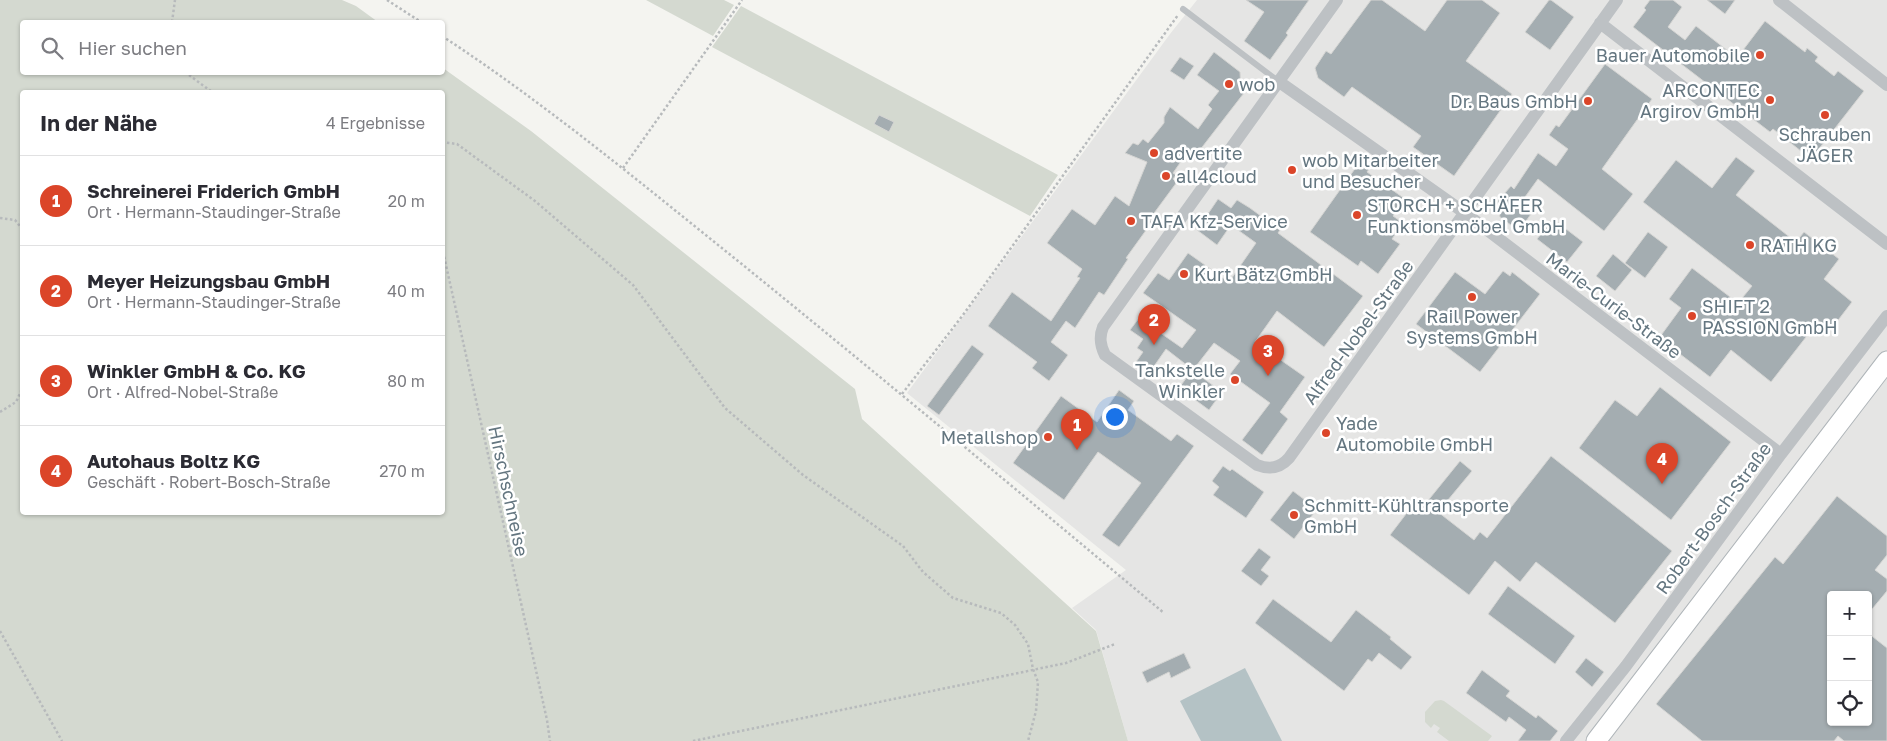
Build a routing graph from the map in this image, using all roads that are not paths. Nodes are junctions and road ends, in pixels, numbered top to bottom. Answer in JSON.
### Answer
{"nodes":[{"id":1,"x":1337,"y":0,"type":"edge"},
{"id":2,"x":1617,"y":0,"type":"edge"},
{"id":3,"x":1779,"y":0,"type":"edge"},
{"id":4,"x":1183,"y":9,"type":"road end"},
{"id":5,"x":1600,"y":23,"type":"junction"},
{"id":6,"x":1278,"y":81,"type":"junction"},
{"id":7,"x":1887,"y":85,"type":"edge"},
{"id":8,"x":1465,"y":213,"type":"junction"},
{"id":9,"x":1887,"y":244,"type":"edge"},
{"id":10,"x":1887,"y":316,"type":"edge"},
{"id":11,"x":1887,"y":361,"type":"edge"},
{"id":12,"x":1781,"y":454,"type":"junction"},
{"id":13,"x":1566,"y":741,"type":"edge"},
{"id":14,"x":1596,"y":741,"type":"edge"}],
"edges":[{"from":1,"to":6,"type":"street"},
{"from":2,"to":5,"type":"street","name":"Alfred-Nobel-Straße"},
{"from":3,"to":7,"type":"street"},
{"from":4,"to":6,"type":"lane"},
{"from":5,"to":8,"type":"street","name":"Alfred-Nobel-Straße"},
{"from":5,"to":9,"type":"street"},
{"from":6,"to":8,"type":"street","name":"Marie-Curie-Straße"},
{"from":6,"to":8,"type":"street","name":"Alfred-Nobel-Straße"},
{"from":8,"to":12,"type":"street","name":"Marie-Curie-Straße"},
{"from":10,"to":12,"type":"street","name":"Robert-Bosch-Straße"},
{"from":11,"to":14,"type":"main road"},
{"from":12,"to":13,"type":"street","name":"Robert-Bosch-Straße"}]}
